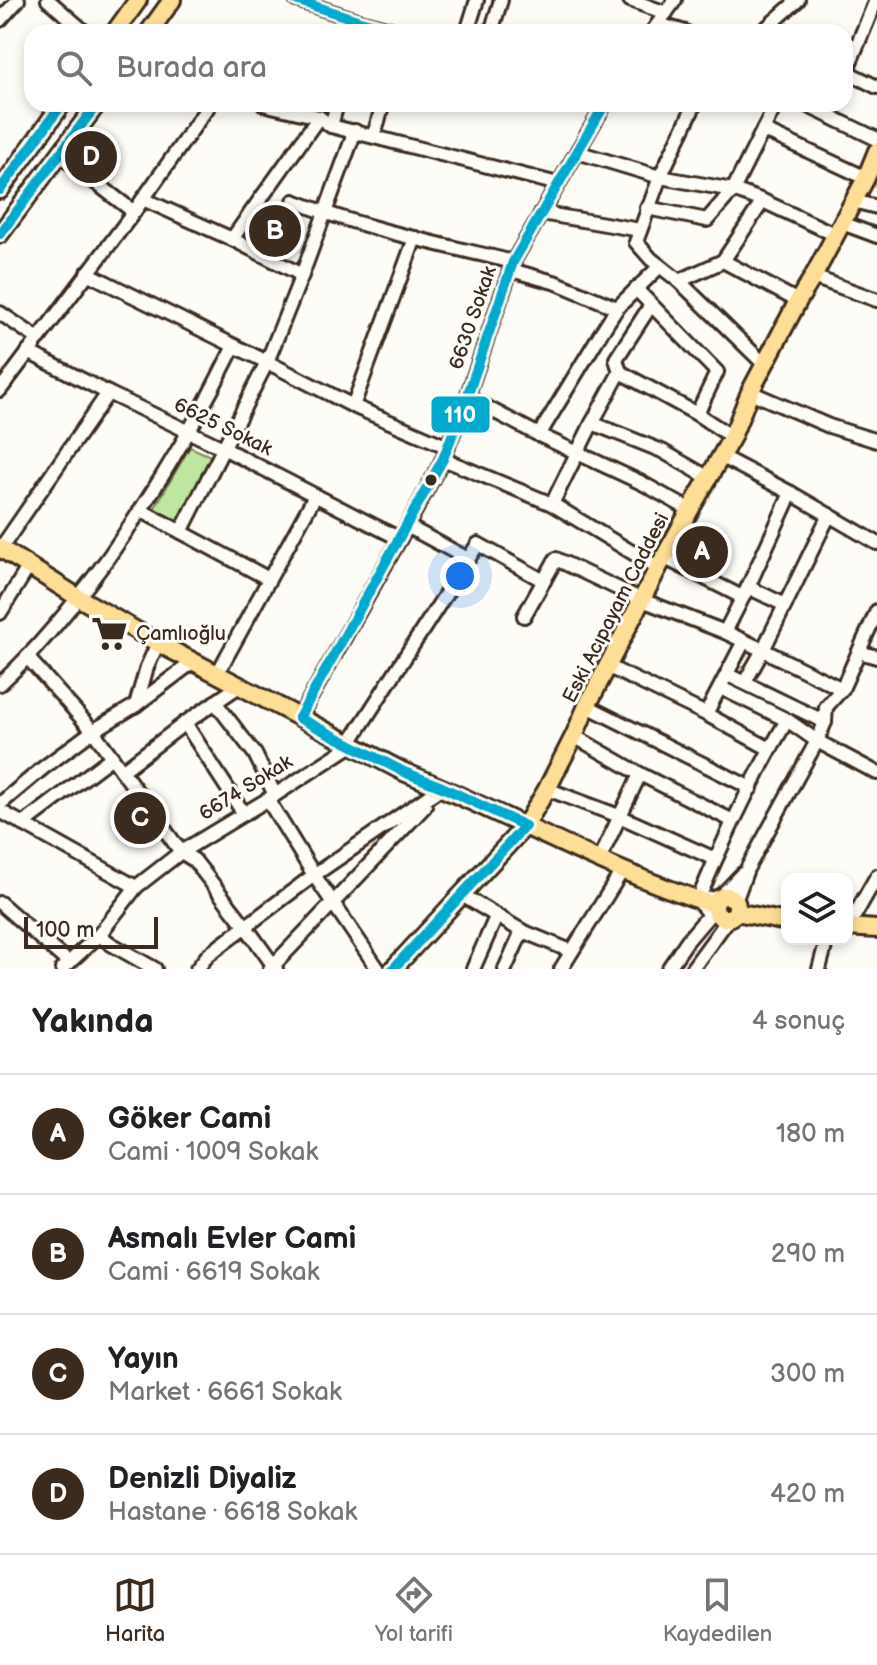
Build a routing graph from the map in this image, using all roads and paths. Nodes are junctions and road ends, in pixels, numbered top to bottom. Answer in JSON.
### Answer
{"nodes":[{"id":1,"x":18,"y":0,"type":"edge"},
{"id":2,"x":48,"y":0,"type":"edge"},
{"id":3,"x":172,"y":0,"type":"edge"},
{"id":4,"x":296,"y":0,"type":"edge"},
{"id":5,"x":477,"y":0,"type":"edge"},
{"id":6,"x":501,"y":0,"type":"edge"},
{"id":7,"x":630,"y":0,"type":"edge"},
{"id":8,"x":675,"y":0,"type":"edge"},
{"id":9,"x":798,"y":0,"type":"edge"},
{"id":10,"x":876,"y":0,"type":"edge"},
{"id":11,"x":135,"y":2,"type":"edge"},
{"id":12,"x":666,"y":13,"type":"junction"},
{"id":13,"x":0,"y":20,"type":"edge"},
{"id":14,"x":76,"y":24,"type":"edge"},
{"id":15,"x":120,"y":24,"type":"edge"},
{"id":16,"x":155,"y":24,"type":"edge"},
{"id":17,"x":352,"y":24,"type":"edge"},
{"id":18,"x":470,"y":24,"type":"edge"},
{"id":19,"x":494,"y":24,"type":"edge"},
{"id":20,"x":658,"y":24,"type":"edge"},
{"id":21,"x":771,"y":24,"type":"edge"},
{"id":22,"x":853,"y":54,"type":"edge"},
{"id":23,"x":853,"y":75,"type":"edge"},
{"id":24,"x":877,"y":87,"type":"edge"},
{"id":25,"x":56,"y":112,"type":"edge"},
{"id":26,"x":91,"y":112,"type":"edge"},
{"id":27,"x":204,"y":112,"type":"edge"},
{"id":28,"x":297,"y":112,"type":"edge"},
{"id":29,"x":335,"y":112,"type":"edge"},
{"id":30,"x":381,"y":112,"type":"edge"},
{"id":31,"x":600,"y":112,"type":"edge"},
{"id":32,"x":691,"y":112,"type":"edge"},
{"id":33,"x":772,"y":112,"type":"edge"},
{"id":34,"x":821,"y":112,"type":"edge"},
{"id":35,"x":319,"y":117,"type":"junction"},
{"id":36,"x":331,"y":126,"type":"junction"},
{"id":37,"x":763,"y":130,"type":"junction"},
{"id":38,"x":355,"y":131,"type":"junction"},
{"id":39,"x":374,"y":135,"type":"junction"},
{"id":40,"x":877,"y":139,"type":"edge"},
{"id":41,"x":577,"y":152,"type":"junction"},
{"id":42,"x":60,"y":155,"type":"junction"},
{"id":43,"x":876,"y":156,"type":"edge"},
{"id":44,"x":660,"y":177,"type":"junction"},
{"id":45,"x":866,"y":178,"type":"junction"},
{"id":46,"x":3,"y":181,"type":"edge"},
{"id":47,"x":558,"y":184,"type":"junction"},
{"id":48,"x":733,"y":190,"type":"junction"},
{"id":49,"x":143,"y":199,"type":"junction"},
{"id":50,"x":294,"y":201,"type":"dead end"},
{"id":51,"x":763,"y":201,"type":"junction"},
{"id":52,"x":853,"y":201,"type":"junction"},
{"id":53,"x":877,"y":207,"type":"edge"},
{"id":54,"x":647,"y":208,"type":"junction"},
{"id":55,"x":134,"y":212,"type":"junction"},
{"id":56,"x":324,"y":213,"type":"junction"},
{"id":57,"x":541,"y":213,"type":"junction"},
{"id":58,"x":839,"y":229,"type":"junction"},
{"id":59,"x":640,"y":230,"type":"junction"},
{"id":60,"x":0,"y":234,"type":"edge"},
{"id":61,"x":877,"y":236,"type":"edge"},
{"id":62,"x":415,"y":238,"type":"junction"},
{"id":63,"x":232,"y":239,"type":"junction"},
{"id":64,"x":723,"y":261,"type":"junction"},
{"id":65,"x":512,"y":266,"type":"junction"},
{"id":66,"x":659,"y":267,"type":"junction"},
{"id":67,"x":87,"y":273,"type":"junction"},
{"id":68,"x":302,"y":275,"type":"junction"},
{"id":69,"x":813,"y":277,"type":"junction"},
{"id":70,"x":679,"y":281,"type":"junction"},
{"id":71,"x":636,"y":289,"type":"junction"},
{"id":72,"x":877,"y":300,"type":"edge"},
{"id":73,"x":798,"y":301,"type":"junction"},
{"id":74,"x":651,"y":305,"type":"junction"},
{"id":75,"x":617,"y":308,"type":"junction"},
{"id":76,"x":0,"y":313,"type":"edge"},
{"id":77,"x":37,"y":338,"type":"junction"},
{"id":78,"x":234,"y":346,"type":"junction"},
{"id":79,"x":28,"y":352,"type":"junction"},
{"id":80,"x":267,"y":362,"type":"junction"},
{"id":81,"x":764,"y":364,"type":"junction"},
{"id":82,"x":620,"y":372,"type":"junction"},
{"id":83,"x":0,"y":390,"type":"edge"},
{"id":84,"x":750,"y":392,"type":"junction"},
{"id":85,"x":108,"y":393,"type":"junction"},
{"id":86,"x":467,"y":397,"type":"junction"},
{"id":87,"x":353,"y":406,"type":"junction"},
{"id":88,"x":697,"y":414,"type":"junction"},
{"id":89,"x":592,"y":423,"type":"junction"},
{"id":90,"x":189,"y":433,"type":"junction"},
{"id":91,"x":539,"y":435,"type":"junction"},
{"id":92,"x":732,"y":437,"type":"junction"},
{"id":93,"x":877,"y":441,"type":"edge"},
{"id":94,"x":223,"y":448,"type":"junction"},
{"id":95,"x":445,"y":453,"type":"junction"},
{"id":96,"x":576,"y":453,"type":"junction"},
{"id":97,"x":720,"y":456,"type":"junction"},
{"id":98,"x":709,"y":478,"type":"junction"},
{"id":99,"x":791,"y":493,"type":"junction"},
{"id":100,"x":315,"y":496,"type":"junction"},
{"id":101,"x":552,"y":504,"type":"junction"},
{"id":102,"x":690,"y":510,"type":"junction"},
{"id":103,"x":142,"y":511,"type":"junction"},
{"id":104,"x":829,"y":515,"type":"junction"},
{"id":105,"x":407,"y":526,"type":"junction"},
{"id":106,"x":181,"y":532,"type":"junction"},
{"id":107,"x":400,"y":539,"type":"junction"},
{"id":108,"x":877,"y":543,"type":"edge"},
{"id":109,"x":0,"y":548,"type":"edge"},
{"id":110,"x":468,"y":559,"type":"junction"},
{"id":111,"x":661,"y":563,"type":"junction"},
{"id":112,"x":29,"y":566,"type":"junction"},
{"id":113,"x":269,"y":579,"type":"junction"},
{"id":114,"x":544,"y":581,"type":"junction"},
{"id":115,"x":745,"y":592,"type":"junction"},
{"id":116,"x":79,"y":598,"type":"junction"},
{"id":117,"x":642,"y":600,"type":"junction"},
{"id":118,"x":785,"y":605,"type":"junction"},
{"id":119,"x":877,"y":611,"type":"edge"},
{"id":120,"x":0,"y":613,"type":"edge"},
{"id":121,"x":524,"y":616,"type":"dead end"},
{"id":122,"x":725,"y":632,"type":"junction"},
{"id":123,"x":744,"y":641,"type":"junction"},
{"id":124,"x":158,"y":643,"type":"junction"},
{"id":125,"x":763,"y":650,"type":"junction"},
{"id":126,"x":859,"y":652,"type":"junction"},
{"id":127,"x":877,"y":657,"type":"edge"},
{"id":128,"x":28,"y":658,"type":"junction"},
{"id":129,"x":194,"y":661,"type":"junction"},
{"id":130,"x":607,"y":666,"type":"junction"},
{"id":131,"x":217,"y":674,"type":"junction"},
{"id":132,"x":728,"y":675,"type":"junction"},
{"id":133,"x":745,"y":682,"type":"junction"},
{"id":134,"x":0,"y":684,"type":"edge"},
{"id":135,"x":239,"y":686,"type":"junction"},
{"id":136,"x":721,"y":688,"type":"junction"},
{"id":137,"x":842,"y":689,"type":"junction"},
{"id":138,"x":215,"y":702,"type":"junction"},
{"id":139,"x":136,"y":705,"type":"junction"},
{"id":140,"x":587,"y":706,"type":"junction"},
{"id":141,"x":706,"y":714,"type":"junction"},
{"id":142,"x":299,"y":718,"type":"junction"},
{"id":143,"x":787,"y":720,"type":"junction"},
{"id":144,"x":825,"y":722,"type":"junction"},
{"id":145,"x":185,"y":723,"type":"junction"},
{"id":146,"x":93,"y":731,"type":"junction"},
{"id":147,"x":574,"y":736,"type":"junction"},
{"id":148,"x":817,"y":741,"type":"junction"},
{"id":149,"x":351,"y":744,"type":"junction"},
{"id":150,"x":770,"y":749,"type":"junction"},
{"id":151,"x":112,"y":757,"type":"junction"},
{"id":152,"x":122,"y":771,"type":"junction"},
{"id":153,"x":877,"y":773,"type":"edge"},
{"id":154,"x":640,"y":774,"type":"junction"},
{"id":155,"x":442,"y":787,"type":"junction"},
{"id":156,"x":751,"y":788,"type":"junction"},
{"id":157,"x":547,"y":789,"type":"junction"},
{"id":158,"x":272,"y":797,"type":"junction"},
{"id":159,"x":1,"y":813,"type":"edge"},
{"id":160,"x":244,"y":814,"type":"junction"},
{"id":161,"x":619,"y":816,"type":"junction"},
{"id":162,"x":733,"y":821,"type":"junction"},
{"id":163,"x":23,"y":824,"type":"junction"},
{"id":164,"x":525,"y":826,"type":"junction"},
{"id":165,"x":181,"y":852,"type":"junction"},
{"id":166,"x":715,"y":859,"type":"junction"},
{"id":167,"x":599,"y":860,"type":"junction"},
{"id":168,"x":747,"y":869,"type":"junction"},
{"id":169,"x":622,"y":871,"type":"junction"},
{"id":170,"x":314,"y":875,"type":"junction"},
{"id":171,"x":877,"y":876,"type":"edge"},
{"id":172,"x":136,"y":887,"type":"junction"},
{"id":173,"x":462,"y":895,"type":"junction"},
{"id":174,"x":0,"y":903,"type":"edge"},
{"id":175,"x":333,"y":903,"type":"junction"},
{"id":176,"x":711,"y":904,"type":"junction"},
{"id":177,"x":736,"y":911,"type":"junction"},
{"id":178,"x":496,"y":917,"type":"junction"},
{"id":179,"x":853,"y":918,"type":"edge"},
{"id":180,"x":781,"y":921,"type":"edge"},
{"id":181,"x":246,"y":927,"type":"junction"},
{"id":182,"x":853,"y":927,"type":"edge"},
{"id":183,"x":877,"y":929,"type":"edge"},
{"id":184,"x":522,"y":931,"type":"junction"},
{"id":185,"x":99,"y":935,"type":"junction"},
{"id":186,"x":825,"y":945,"type":"edge"},
{"id":187,"x":571,"y":951,"type":"junction"},
{"id":188,"x":66,"y":966,"type":"edge"},
{"id":189,"x":273,"y":968,"type":"edge"},
{"id":190,"x":155,"y":969,"type":"edge"},
{"id":191,"x":197,"y":969,"type":"edge"},
{"id":192,"x":378,"y":969,"type":"edge"},
{"id":193,"x":393,"y":969,"type":"edge"},
{"id":194,"x":473,"y":969,"type":"edge"},
{"id":195,"x":505,"y":969,"type":"edge"},
{"id":196,"x":561,"y":969,"type":"edge"},
{"id":197,"x":668,"y":969,"type":"edge"},
{"id":198,"x":692,"y":969,"type":"edge"},
{"id":199,"x":819,"y":969,"type":"edge"}],
"edges":[{"from":1,"to":13,"type":"street"},
{"from":2,"to":14,"type":"street"},
{"from":3,"to":16,"type":"main road"},
{"from":4,"to":17,"type":"street"},
{"from":5,"to":18,"type":"street"},
{"from":6,"to":19,"type":"street"},
{"from":7,"to":12,"type":"street"},
{"from":8,"to":12,"type":"street"},
{"from":9,"to":21,"type":"street"},
{"from":10,"to":22,"type":"street"},
{"from":11,"to":15,"type":"main road"},
{"from":12,"to":20,"type":"street"},
{"from":23,"to":24,"type":"street"},
{"from":25,"to":46,"type":"main road"},
{"from":26,"to":42,"type":"main road"},
{"from":27,"to":49,"type":"street"},
{"from":28,"to":35,"type":"street"},
{"from":29,"to":36,"type":"street"},
{"from":30,"to":39,"type":"street"},
{"from":31,"to":41,"type":"street","name":"6630 Sokak"},
{"from":32,"to":44,"type":"street"},
{"from":33,"to":37,"type":"street"},
{"from":34,"to":40,"type":"street"},
{"from":35,"to":36,"type":"street"},
{"from":35,"to":63,"type":"street"},
{"from":36,"to":38,"type":"street"},
{"from":37,"to":45,"type":"street"},
{"from":37,"to":48,"type":"street"},
{"from":38,"to":39,"type":"street"},
{"from":38,"to":56,"type":"street"},
{"from":39,"to":47,"type":"street"},
{"from":41,"to":44,"type":"street"},
{"from":41,"to":47,"type":"street","name":"6630 Sokak"},
{"from":42,"to":55,"type":"street"},
{"from":42,"to":60,"type":"main road"},
{"from":43,"to":45,"type":"main road","name":"Eski Acıpayam Caddesi"},
{"from":44,"to":48,"type":"street"},
{"from":44,"to":54,"type":"street"},
{"from":45,"to":52,"type":"main road","name":"Eski Acıpayam Caddesi"},
{"from":47,"to":57,"type":"street","name":"6630 Sokak"},
{"from":48,"to":51,"type":"street"},
{"from":48,"to":54,"type":"street"},
{"from":49,"to":55,"type":"street"},
{"from":49,"to":63,"type":"street"},
{"from":50,"to":56,"type":"street"},
{"from":51,"to":58,"type":"street"},
{"from":51,"to":64,"type":"street"},
{"from":52,"to":53,"type":"street"},
{"from":52,"to":58,"type":"main road","name":"Eski Acıpayam Caddesi"},
{"from":54,"to":59,"type":"street"},
{"from":55,"to":67,"type":"street"},
{"from":56,"to":62,"type":"street"},
{"from":56,"to":68,"type":"street"},
{"from":57,"to":59,"type":"street"},
{"from":57,"to":65,"type":"street","name":"6630 Sokak"},
{"from":58,"to":61,"type":"street"},
{"from":58,"to":69,"type":"main road","name":"Eski Acıpayam Caddesi"},
{"from":59,"to":66,"type":"street"},
{"from":62,"to":65,"type":"street"},
{"from":62,"to":87,"type":"street"},
{"from":63,"to":68,"type":"street"},
{"from":64,"to":70,"type":"street"},
{"from":64,"to":73,"type":"street"},
{"from":65,"to":75,"type":"street"},
{"from":65,"to":86,"type":"street","name":"6630 Sokak"},
{"from":66,"to":70,"type":"street"},
{"from":66,"to":71,"type":"street"},
{"from":67,"to":77,"type":"street"},
{"from":67,"to":78,"type":"street"},
{"from":68,"to":80,"type":"street"},
{"from":69,"to":72,"type":"street"},
{"from":69,"to":73,"type":"main road","name":"Eski Acıpayam Caddesi"},
{"from":70,"to":81,"type":"street"},
{"from":71,"to":74,"type":"street"},
{"from":71,"to":75,"type":"street"},
{"from":73,"to":81,"type":"main road","name":"Eski Acıpayam Caddesi"},
{"from":74,"to":82,"type":"street"},
{"from":74,"to":88,"type":"street"},
{"from":75,"to":91,"type":"street"},
{"from":76,"to":77,"type":"street"},
{"from":77,"to":79,"type":"street"},
{"from":78,"to":80,"type":"street"},
{"from":78,"to":90,"type":"street"},
{"from":79,"to":83,"type":"street"},
{"from":79,"to":85,"type":"street","name":"6625 Sokak"},
{"from":80,"to":87,"type":"street"},
{"from":80,"to":94,"type":"street"},
{"from":81,"to":84,"type":"main road","name":"Eski Acıpayam Caddesi"},
{"from":82,"to":88,"type":"street"},
{"from":82,"to":89,"type":"street"},
{"from":84,"to":92,"type":"main road","name":"Eski Acıpayam Caddesi"},
{"from":84,"to":93,"type":"street"},
{"from":85,"to":90,"type":"street","name":"6625 Sokak"},
{"from":85,"to":109,"type":"street"},
{"from":86,"to":91,"type":"street"},
{"from":86,"to":95,"type":"street","name":"6630 Sokak"},
{"from":87,"to":95,"type":"street"},
{"from":88,"to":92,"type":"street"},
{"from":89,"to":96,"type":"street"},
{"from":89,"to":98,"type":"street"},
{"from":90,"to":94,"type":"street","name":"6625 Sokak"},
{"from":90,"to":103,"type":"street"},
{"from":91,"to":96,"type":"street"},
{"from":92,"to":97,"type":"main road","name":"Eski Acıpayam Caddesi"},
{"from":94,"to":100,"type":"street","name":"6625 Sokak"},
{"from":94,"to":106,"type":"street"},
{"from":95,"to":101,"type":"street"},
{"from":95,"to":105,"type":"street","name":"6630 Sokak"},
{"from":96,"to":101,"type":"street"},
{"from":96,"to":102,"type":"street"},
{"from":97,"to":98,"type":"main road","name":"Eski Acıpayam Caddesi"},
{"from":97,"to":99,"type":"street"},
{"from":98,"to":102,"type":"main road","name":"Eski Acıpayam Caddesi"},
{"from":99,"to":104,"type":"street"},
{"from":99,"to":115,"type":"street"},
{"from":100,"to":107,"type":"street","name":"6625 Sokak"},
{"from":100,"to":113,"type":"street"},
{"from":101,"to":111,"type":"street"},
{"from":102,"to":111,"type":"main road","name":"Eski Acıpayam Caddesi"},
{"from":103,"to":106,"type":"street"},
{"from":103,"to":116,"type":"street"},
{"from":104,"to":108,"type":"street"},
{"from":104,"to":118,"type":"street"},
{"from":105,"to":107,"type":"street","name":"6630 Sokak"},
{"from":105,"to":110,"type":"street"},
{"from":106,"to":113,"type":"street"},
{"from":107,"to":142,"type":"street","name":"6630 Sokak"},
{"from":109,"to":112,"type":"main road"},
{"from":110,"to":114,"type":"street"},
{"from":110,"to":149,"type":"street"},
{"from":111,"to":115,"type":"street"},
{"from":111,"to":117,"type":"main road","name":"Eski Acıpayam Caddesi"},
{"from":112,"to":116,"type":"main road"},
{"from":112,"to":120,"type":"street"},
{"from":113,"to":131,"type":"street"},
{"from":114,"to":117,"type":"street"},
{"from":114,"to":121,"type":"street"},
{"from":115,"to":118,"type":"street"},
{"from":115,"to":122,"type":"street"},
{"from":116,"to":124,"type":"main road"},
{"from":116,"to":128,"type":"street"},
{"from":117,"to":122,"type":"street"},
{"from":117,"to":130,"type":"main road","name":"Eski Acıpayam Caddesi"},
{"from":118,"to":125,"type":"street"},
{"from":119,"to":126,"type":"street"},
{"from":122,"to":123,"type":"street"},
{"from":123,"to":125,"type":"street"},
{"from":123,"to":132,"type":"street"},
{"from":124,"to":129,"type":"main road"},
{"from":124,"to":139,"type":"street"},
{"from":125,"to":133,"type":"street"},
{"from":125,"to":137,"type":"street"},
{"from":126,"to":127,"type":"street"},
{"from":126,"to":137,"type":"street"},
{"from":128,"to":134,"type":"street"},
{"from":128,"to":146,"type":"street"},
{"from":129,"to":131,"type":"main road"},
{"from":129,"to":139,"type":"street"},
{"from":130,"to":140,"type":"main road","name":"Eski Acıpayam Caddesi"},
{"from":130,"to":141,"type":"street"},
{"from":131,"to":135,"type":"main road"},
{"from":132,"to":133,"type":"street"},
{"from":132,"to":136,"type":"street"},
{"from":133,"to":144,"type":"street"},
{"from":135,"to":138,"type":"street"},
{"from":135,"to":142,"type":"main road"},
{"from":136,"to":141,"type":"street"},
{"from":136,"to":143,"type":"street"},
{"from":137,"to":144,"type":"street"},
{"from":138,"to":145,"type":"street"},
{"from":138,"to":158,"type":"street"},
{"from":139,"to":146,"type":"street"},
{"from":140,"to":147,"type":"main road","name":"Eski Acıpayam Caddesi"},
{"from":140,"to":156,"type":"street"},
{"from":141,"to":150,"type":"street"},
{"from":142,"to":149,"type":"main road"},
{"from":143,"to":148,"type":"street"},
{"from":143,"to":150,"type":"street"},
{"from":144,"to":148,"type":"street"},
{"from":145,"to":152,"type":"street"},
{"from":145,"to":160,"type":"street"},
{"from":146,"to":151,"type":"street"},
{"from":146,"to":159,"type":"street"},
{"from":147,"to":154,"type":"street"},
{"from":147,"to":157,"type":"main road","name":"Eski Acıpayam Caddesi"},
{"from":148,"to":153,"type":"street"},
{"from":148,"to":168,"type":"street"},
{"from":149,"to":155,"type":"main road"},
{"from":149,"to":158,"type":"street","name":"6674 Sokak"},
{"from":150,"to":156,"type":"street"},
{"from":151,"to":152,"type":"street"},
{"from":151,"to":163,"type":"street"},
{"from":152,"to":165,"type":"street"},
{"from":154,"to":161,"type":"street"},
{"from":154,"to":162,"type":"street"},
{"from":155,"to":164,"type":"main road"},
{"from":155,"to":170,"type":"street"},
{"from":155,"to":175,"type":"street"},
{"from":156,"to":162,"type":"street"},
{"from":157,"to":161,"type":"street"},
{"from":157,"to":164,"type":"main road","name":"Eski Acıpayam Caddesi"},
{"from":158,"to":160,"type":"street","name":"6674 Sokak"},
{"from":158,"to":170,"type":"street"},
{"from":159,"to":163,"type":"street"},
{"from":160,"to":165,"type":"street","name":"6674 Sokak"},
{"from":161,"to":166,"type":"street"},
{"from":161,"to":167,"type":"street"},
{"from":162,"to":166,"type":"street"},
{"from":163,"to":172,"type":"street"},
{"from":164,"to":167,"type":"main road"},
{"from":164,"to":173,"type":"main road","name":"Eski Acıpayam Caddesi"},
{"from":165,"to":172,"type":"street","name":"6674 Sokak"},
{"from":165,"to":181,"type":"street"},
{"from":166,"to":176,"type":"street"},
{"from":167,"to":169,"type":"main road"},
{"from":168,"to":176,"type":"street"},
{"from":168,"to":177,"type":"street"},
{"from":169,"to":176,"type":"main road"},
{"from":169,"to":187,"type":"street"},
{"from":170,"to":175,"type":"street"},
{"from":170,"to":181,"type":"street"},
{"from":171,"to":179,"type":"street"},
{"from":172,"to":185,"type":"street","name":"6674 Sokak"},
{"from":173,"to":178,"type":"street"},
{"from":173,"to":193,"type":"main road","name":"Eski Acıpayam Caddesi"},
{"from":174,"to":188,"type":"street"},
{"from":175,"to":189,"type":"street"},
{"from":175,"to":192,"type":"street"},
{"from":176,"to":177,"type":"main road"},
{"from":176,"to":197,"type":"street"},
{"from":177,"to":180,"type":"main road"},
{"from":177,"to":198,"type":"street"},
{"from":178,"to":184,"type":"street"},
{"from":178,"to":194,"type":"street"},
{"from":181,"to":189,"type":"street"},
{"from":181,"to":191,"type":"street"},
{"from":182,"to":183,"type":"main road"},
{"from":184,"to":187,"type":"street"},
{"from":184,"to":195,"type":"street"},
{"from":185,"to":188,"type":"street","name":"6674 Sokak"},
{"from":185,"to":190,"type":"street"},
{"from":186,"to":199,"type":"street"},
{"from":187,"to":196,"type":"street"}]}
